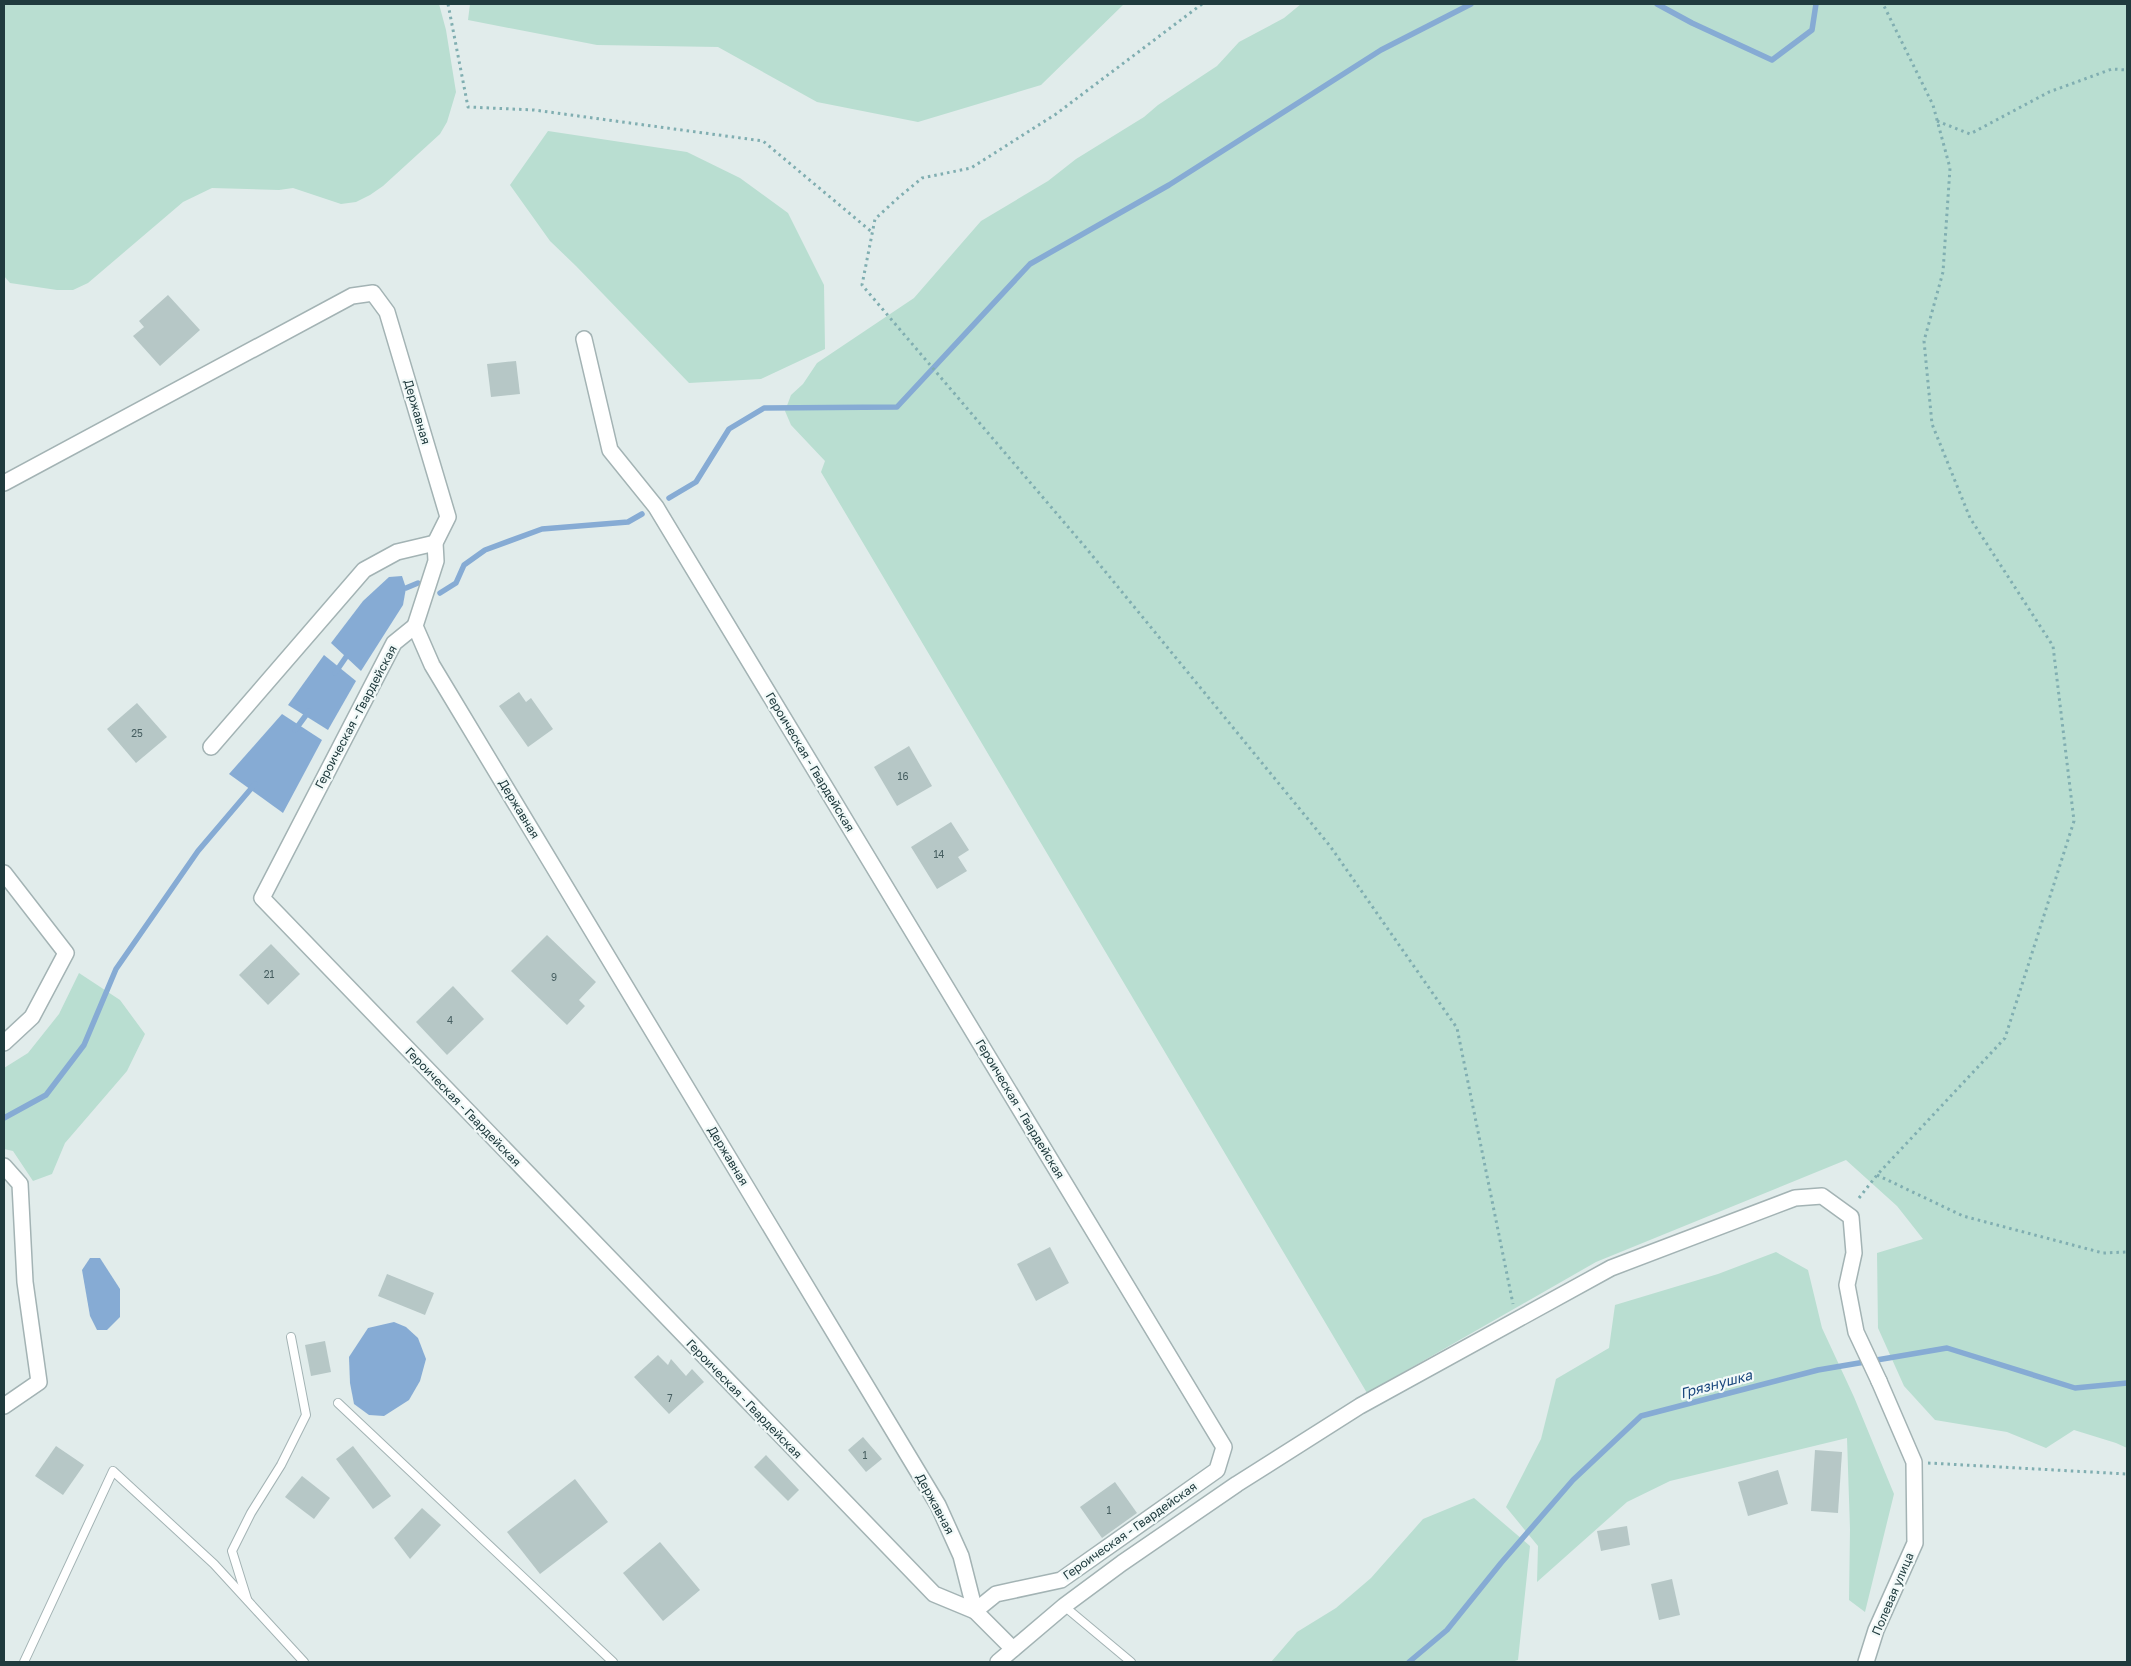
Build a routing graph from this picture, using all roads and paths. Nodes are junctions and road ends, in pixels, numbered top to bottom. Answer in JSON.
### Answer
{"nodes":[{"id":1,"x":448,"y":4,"type":"edge"},
{"id":2,"x":1202,"y":4,"type":"edge"},
{"id":3,"x":1883,"y":4,"type":"edge"},
{"id":4,"x":2127,"y":70,"type":"edge"},
{"id":5,"x":1937,"y":121,"type":"junction"},
{"id":6,"x":873,"y":233,"type":"junction"},
{"id":7,"x":584,"y":340,"type":"dead end"},
{"id":8,"x":4,"y":483,"type":"edge"},
{"id":9,"x":435,"y":543,"type":"junction"},
{"id":10,"x":415,"y":626,"type":"junction"},
{"id":11,"x":211,"y":748,"type":"dead end"},
{"id":12,"x":4,"y":873,"type":"edge"},
{"id":13,"x":4,"y":1043,"type":"edge"},
{"id":14,"x":4,"y":1166,"type":"edge"},
{"id":15,"x":1877,"y":1175,"type":"junction"},
{"id":16,"x":1859,"y":1198,"type":"dead end"},
{"id":17,"x":2127,"y":1252,"type":"edge"},
{"id":18,"x":1516,"y":1320,"type":"junction"},
{"id":19,"x":291,"y":1337,"type":"dead end"},
{"id":20,"x":338,"y":1403,"type":"dead end"},
{"id":21,"x":4,"y":1406,"type":"edge"},
{"id":22,"x":1914,"y":1462,"type":"junction"},
{"id":23,"x":2127,"y":1474,"type":"edge"},
{"id":24,"x":249,"y":1604,"type":"junction"},
{"id":25,"x":1064,"y":1606,"type":"junction"},
{"id":26,"x":975,"y":1611,"type":"junction"},
{"id":27,"x":1013,"y":1649,"type":"junction"},
{"id":28,"x":24,"y":1662,"type":"edge"},
{"id":29,"x":304,"y":1662,"type":"edge"},
{"id":30,"x":613,"y":1662,"type":"edge"},
{"id":31,"x":998,"y":1662,"type":"edge"},
{"id":32,"x":1131,"y":1662,"type":"edge"},
{"id":33,"x":1866,"y":1662,"type":"edge"}],
"edges":[{"from":1,"to":6,"type":"path"},
{"from":2,"to":6,"type":"path"},
{"from":3,"to":5,"type":"path"},
{"from":4,"to":5,"type":"path"},
{"from":5,"to":15,"type":"path"},
{"from":6,"to":18,"type":"path"},
{"from":7,"to":26,"type":"street","name":"Героическая - Гвардейская"},
{"from":8,"to":9,"type":"street","name":"Державная"},
{"from":9,"to":10,"type":"street","name":"Державная"},
{"from":9,"to":11,"type":"street"},
{"from":10,"to":26,"type":"street","name":"Державная"},
{"from":10,"to":26,"type":"street","name":"Героическая - Гвардейская"},
{"from":12,"to":13,"type":"street"},
{"from":14,"to":21,"type":"street"},
{"from":15,"to":16,"type":"path"},
{"from":15,"to":17,"type":"path"},
{"from":18,"to":22,"type":"street","name":"Полевая улица"},
{"from":18,"to":25,"type":"street","name":"Полевая улица"},
{"from":19,"to":24,"type":"lane"},
{"from":20,"to":30,"type":"lane"},
{"from":22,"to":23,"type":"path"},
{"from":22,"to":33,"type":"street","name":"Полевая улица"},
{"from":24,"to":28,"type":"lane"},
{"from":24,"to":29,"type":"lane"},
{"from":25,"to":27,"type":"street","name":"Полевая улица"},
{"from":25,"to":32,"type":"lane"},
{"from":26,"to":27,"type":"street"},
{"from":27,"to":31,"type":"street","name":"Полевая улица"}]}
